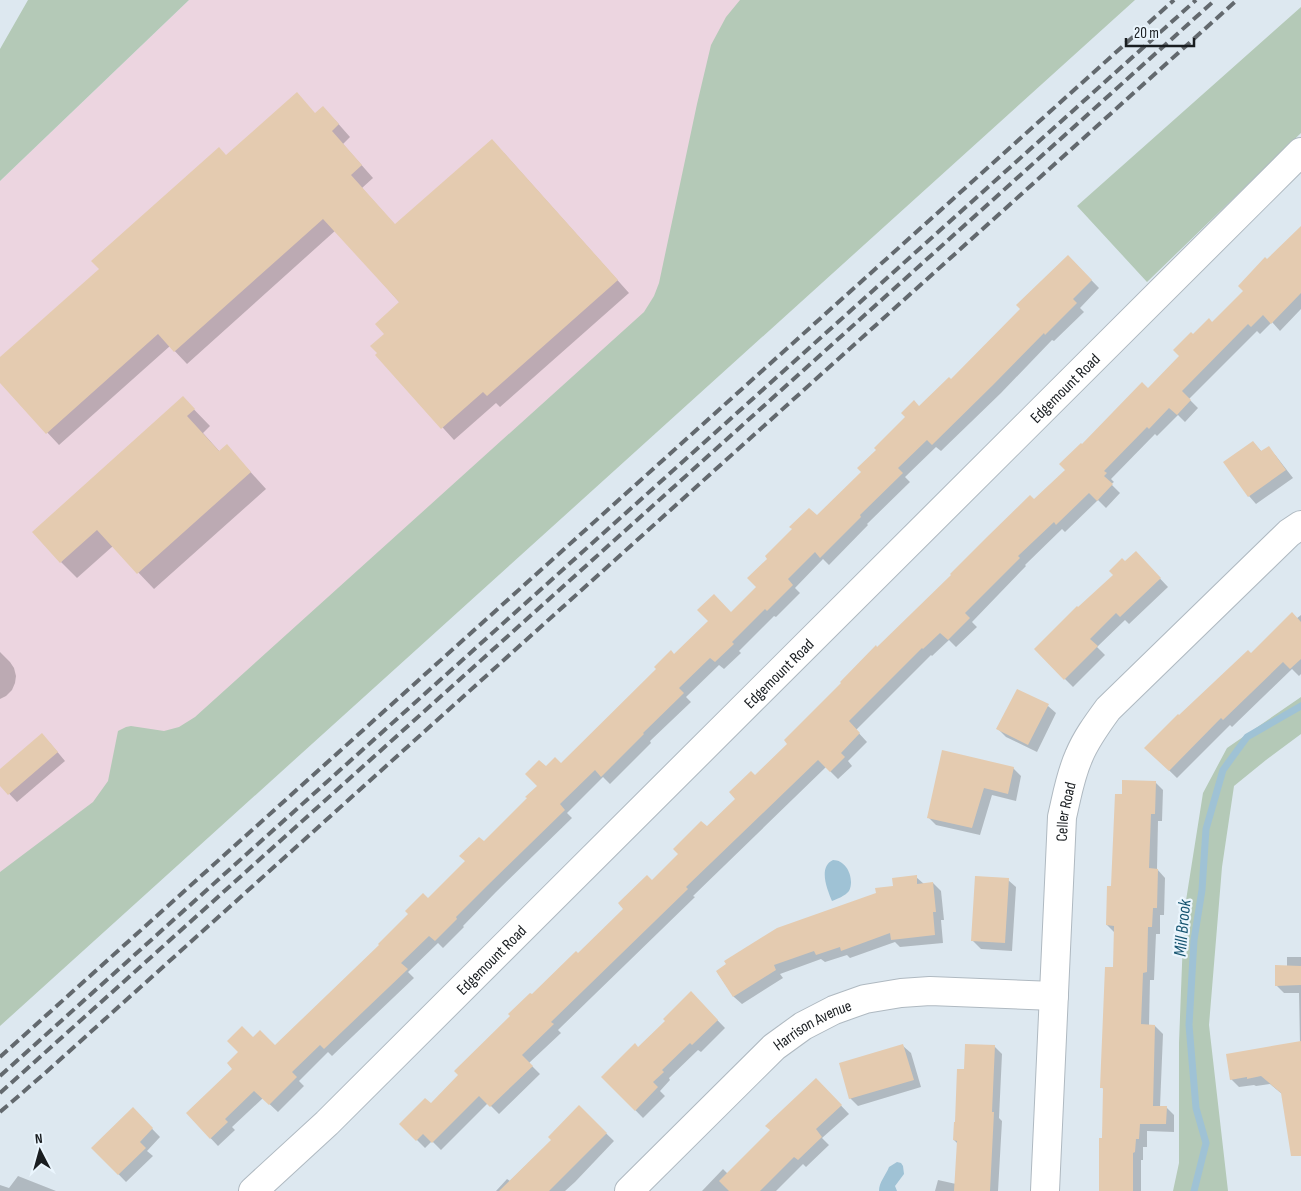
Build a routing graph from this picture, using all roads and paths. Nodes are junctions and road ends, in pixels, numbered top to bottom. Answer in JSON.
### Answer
{"nodes":[{"id":1,"x":1301,"y":152,"type":"edge"},
{"id":2,"x":1301,"y":525,"type":"edge"},
{"id":3,"x":1054,"y":996,"type":"junction"},
{"id":4,"x":252,"y":1191,"type":"edge"},
{"id":5,"x":628,"y":1191,"type":"edge"},
{"id":6,"x":1045,"y":1191,"type":"edge"}],
"edges":[{"from":1,"to":4,"type":"street","name":"Edgemount Road"},
{"from":2,"to":3,"type":"street","name":"Celler Road"},
{"from":3,"to":5,"type":"street","name":"Harrison Avenue"},
{"from":3,"to":6,"type":"street","name":"Celler Road"}]}
